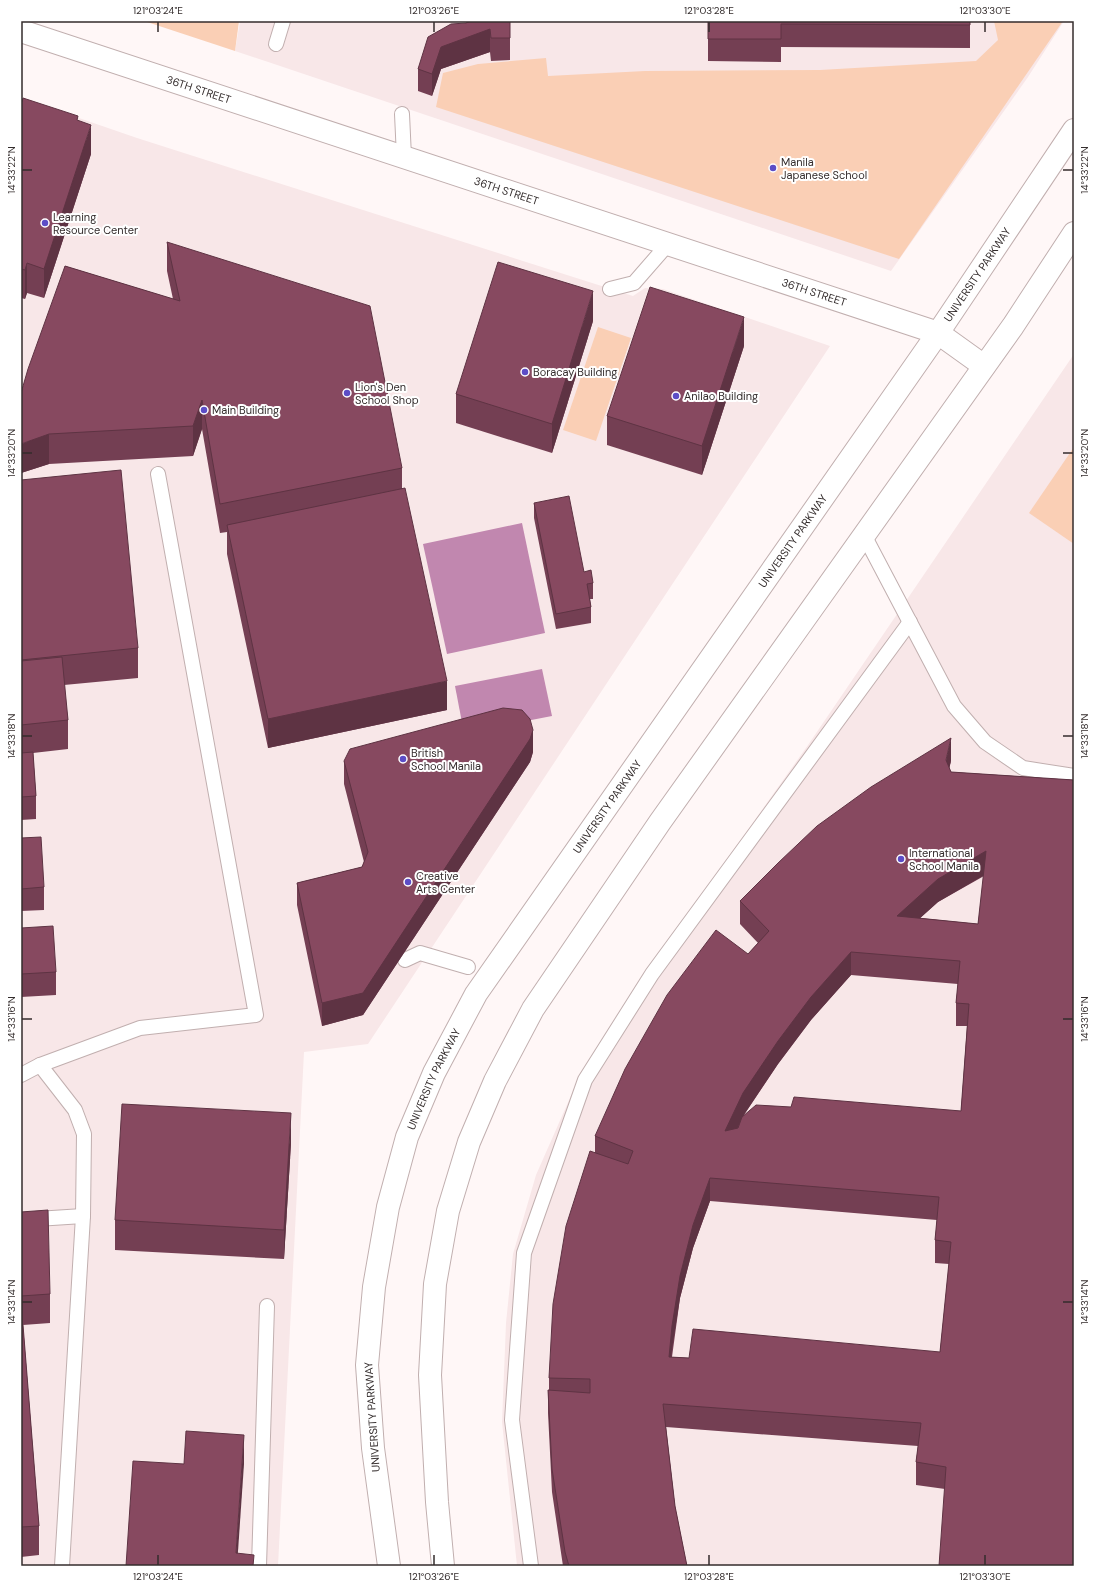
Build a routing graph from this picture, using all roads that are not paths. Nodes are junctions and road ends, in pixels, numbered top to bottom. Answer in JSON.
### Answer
{"nodes":[{"id":1,"x":283,"y":21,"type":"edge"},
{"id":2,"x":21,"y":30,"type":"edge"},
{"id":3,"x":276,"y":44,"type":"dead end"},
{"id":4,"x":402,"y":114,"type":"dead end"},
{"id":5,"x":1074,"y":130,"type":"edge"},
{"id":6,"x":404,"y":156,"type":"junction"},
{"id":7,"x":1074,"y":233,"type":"edge"},
{"id":8,"x":668,"y":244,"type":"junction"},
{"id":9,"x":610,"y":289,"type":"dead end"},
{"id":10,"x":938,"y":333,"type":"junction"},
{"id":11,"x":984,"y":366,"type":"junction"},
{"id":12,"x":158,"y":474,"type":"dead end"},
{"id":13,"x":864,"y":535,"type":"junction"},
{"id":14,"x":910,"y":622,"type":"junction"},
{"id":15,"x":1074,"y":776,"type":"edge"},
{"id":16,"x":405,"y":960,"type":"dead end"},
{"id":17,"x":468,"y":967,"type":"dead end"},
{"id":18,"x":40,"y":1065,"type":"junction"},
{"id":19,"x":21,"y":1075,"type":"edge"},
{"id":20,"x":84,"y":1216,"type":"junction"},
{"id":21,"x":21,"y":1220,"type":"edge"},
{"id":22,"x":267,"y":1306,"type":"dead end"},
{"id":23,"x":62,"y":1566,"type":"edge"},
{"id":24,"x":259,"y":1566,"type":"edge"},
{"id":25,"x":389,"y":1566,"type":"edge"},
{"id":26,"x":443,"y":1566,"type":"edge"},
{"id":27,"x":530,"y":1566,"type":"edge"}],
"edges":[{"from":1,"to":3,"type":"lane"},
{"from":2,"to":6,"type":"main road","name":"36TH STREET"},
{"from":4,"to":6,"type":"lane"},
{"from":5,"to":10,"type":"main road","name":"UNIVERSITY PARKWAY"},
{"from":6,"to":8,"type":"main road","name":"36TH STREET"},
{"from":7,"to":11,"type":"main road"},
{"from":8,"to":9,"type":"lane"},
{"from":8,"to":10,"type":"main road","name":"36TH STREET"},
{"from":10,"to":11,"type":"main road","name":"36TH STREET"},
{"from":10,"to":25,"type":"main road","name":"UNIVERSITY PARKWAY"},
{"from":11,"to":13,"type":"main road"},
{"from":12,"to":18,"type":"lane"},
{"from":13,"to":14,"type":"lane"},
{"from":13,"to":26,"type":"main road"},
{"from":14,"to":15,"type":"lane"},
{"from":14,"to":27,"type":"lane"},
{"from":16,"to":17,"type":"lane"},
{"from":18,"to":19,"type":"lane"},
{"from":18,"to":20,"type":"lane"},
{"from":20,"to":21,"type":"lane"},
{"from":20,"to":23,"type":"lane"},
{"from":22,"to":24,"type":"lane"}]}
